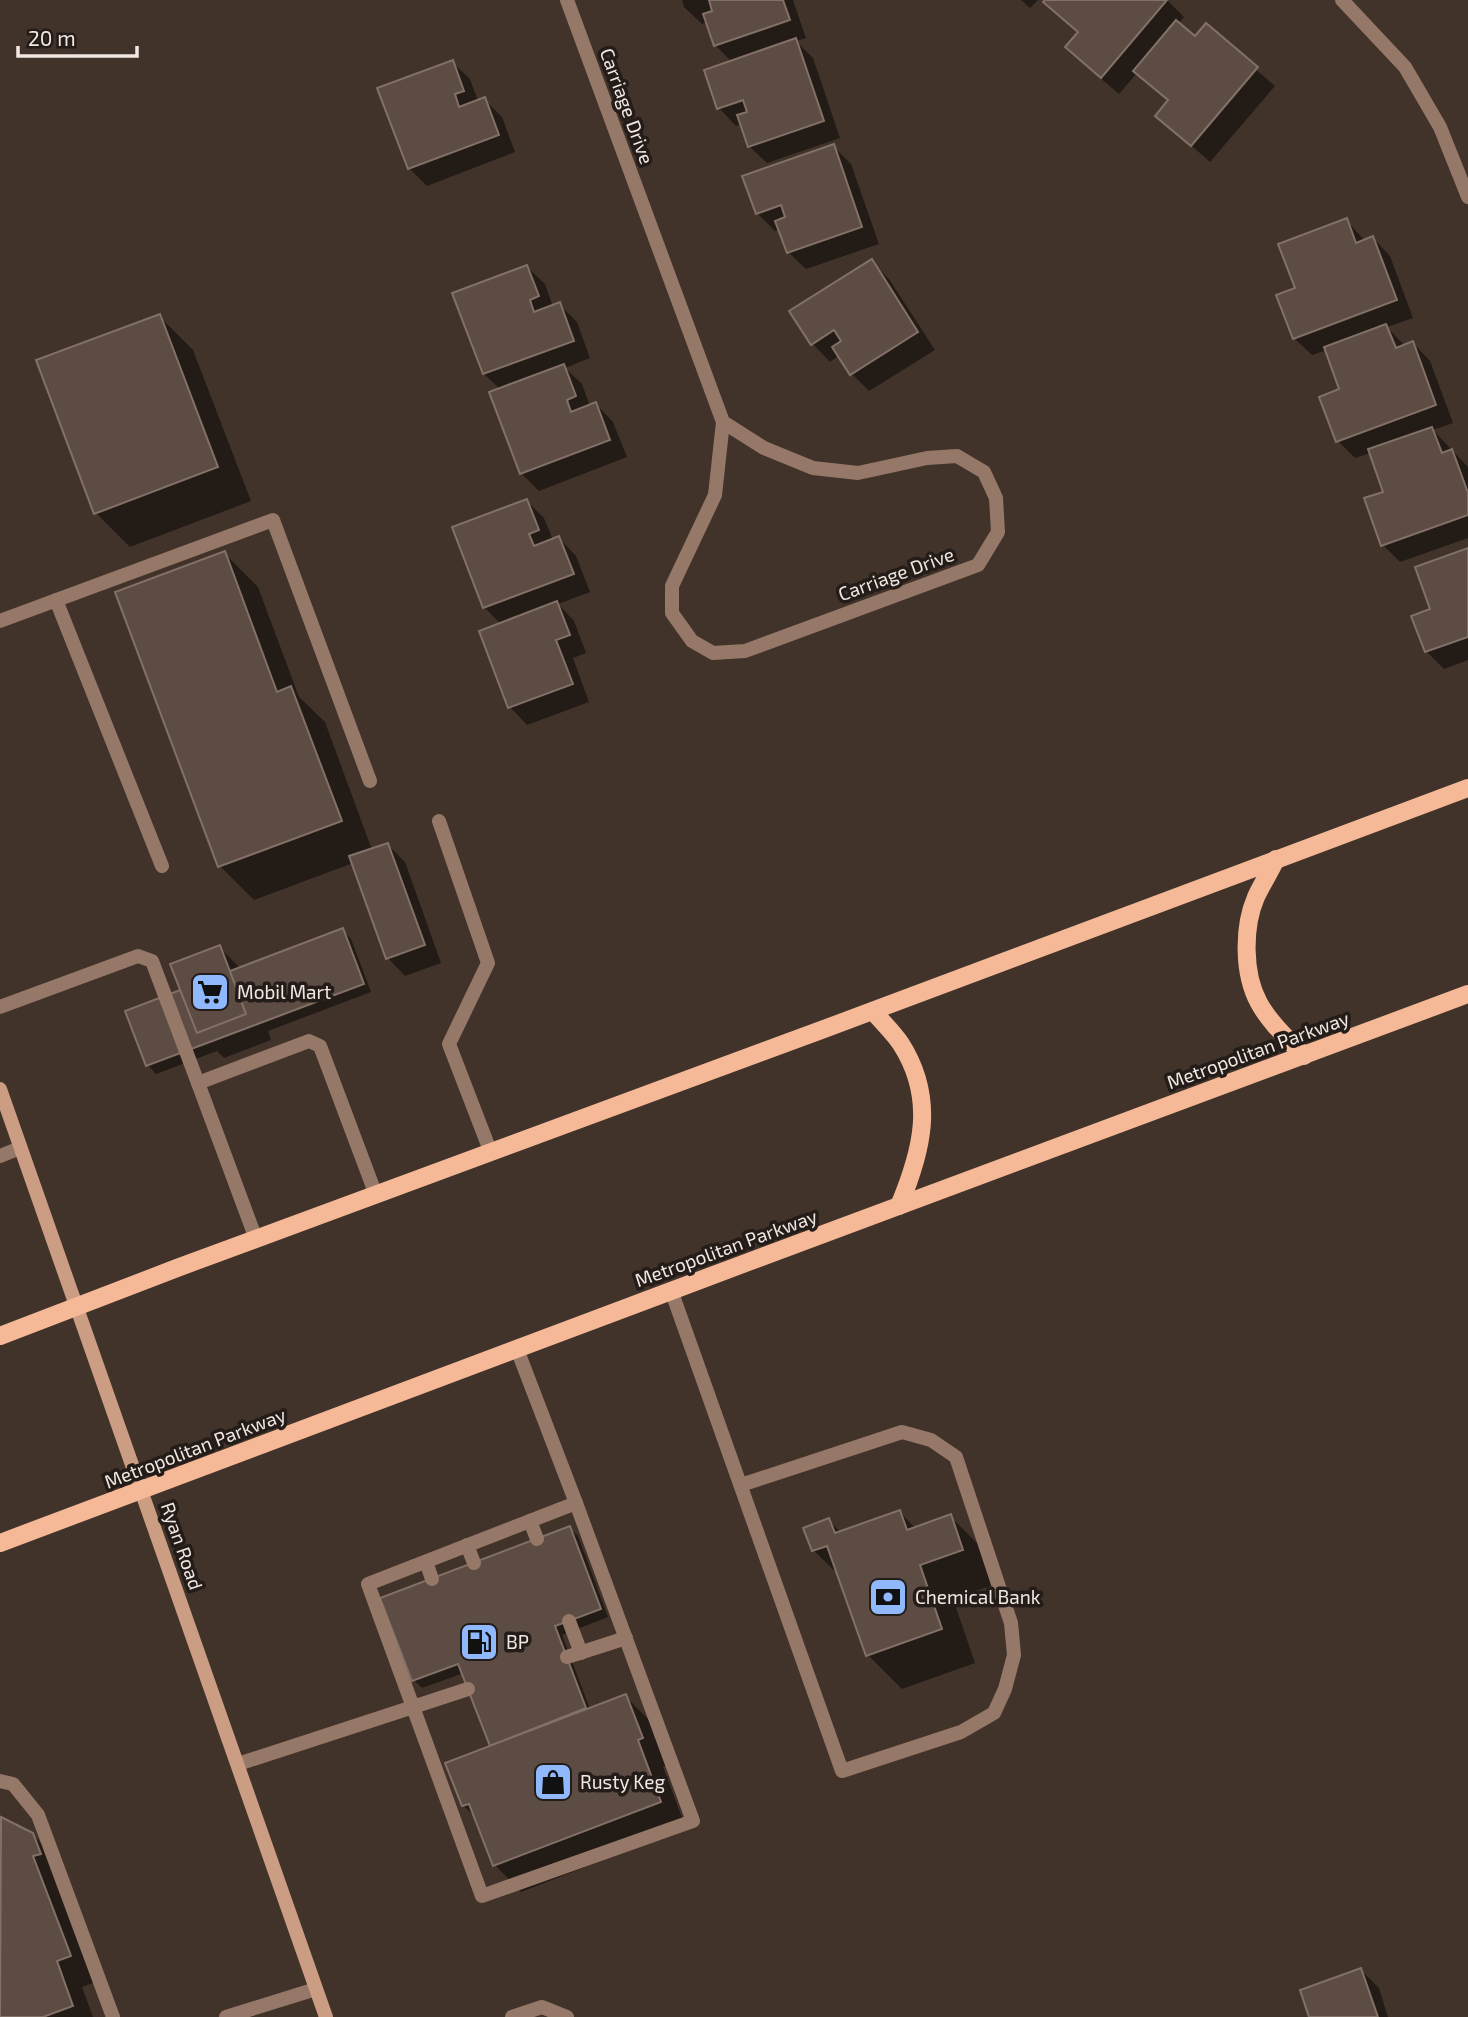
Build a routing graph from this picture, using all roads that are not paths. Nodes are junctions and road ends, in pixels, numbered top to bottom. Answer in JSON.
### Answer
{"nodes":[{"id":1,"x":568,"y":0,"type":"edge"},
{"id":2,"x":1342,"y":0,"type":"edge"},
{"id":3,"x":1468,"y":197,"type":"edge"},
{"id":4,"x":723,"y":422,"type":"junction"},
{"id":5,"x":56,"y":600,"type":"junction"},
{"id":6,"x":0,"y":621,"type":"edge"},
{"id":7,"x":370,"y":781,"type":"dead end"},
{"id":8,"x":1468,"y":788,"type":"edge"},
{"id":9,"x":439,"y":821,"type":"dead end"},
{"id":10,"x":1276,"y":859,"type":"junction"},
{"id":11,"x":162,"y":866,"type":"dead end"},
{"id":12,"x":1468,"y":994,"type":"edge"},
{"id":13,"x":0,"y":1007,"type":"edge"},
{"id":14,"x":873,"y":1011,"type":"junction"},
{"id":15,"x":1304,"y":1056,"type":"junction"},
{"id":16,"x":198,"y":1083,"type":"junction"},
{"id":17,"x":0,"y":1089,"type":"edge"},
{"id":18,"x":20,"y":1148,"type":"junction"},
{"id":19,"x":491,"y":1153,"type":"junction"},
{"id":20,"x":0,"y":1156,"type":"edge"},
{"id":21,"x":376,"y":1195,"type":"junction"},
{"id":22,"x":899,"y":1206,"type":"junction"},
{"id":23,"x":256,"y":1239,"type":"junction"},
{"id":24,"x":671,"y":1290,"type":"junction"},
{"id":25,"x":77,"y":1306,"type":"junction"},
{"id":26,"x":0,"y":1336,"type":"edge"},
{"id":27,"x":517,"y":1349,"type":"junction"},
{"id":28,"x":741,"y":1485,"type":"junction"},
{"id":29,"x":142,"y":1492,"type":"junction"},
{"id":30,"x":576,"y":1503,"type":"junction"},
{"id":31,"x":530,"y":1521,"type":"junction"},
{"id":32,"x":537,"y":1539,"type":"dead end"},
{"id":33,"x":0,"y":1543,"type":"edge"},
{"id":34,"x":467,"y":1545,"type":"junction"},
{"id":35,"x":426,"y":1562,"type":"junction"},
{"id":36,"x":474,"y":1563,"type":"dead end"},
{"id":37,"x":432,"y":1579,"type":"dead end"},
{"id":38,"x":569,"y":1621,"type":"dead end"},
{"id":39,"x":626,"y":1638,"type":"junction"},
{"id":40,"x":468,"y":1689,"type":"dead end"},
{"id":41,"x":413,"y":1707,"type":"junction"},
{"id":42,"x":238,"y":1764,"type":"junction"},
{"id":43,"x":0,"y":1781,"type":"edge"},
{"id":44,"x":316,"y":1989,"type":"junction"},
{"id":45,"x":113,"y":2017,"type":"edge"},
{"id":46,"x":226,"y":2017,"type":"edge"},
{"id":47,"x":326,"y":2017,"type":"edge"},
{"id":48,"x":512,"y":2017,"type":"edge"},
{"id":49,"x":567,"y":2017,"type":"edge"}],
"edges":[{"from":1,"to":4,"type":"street","name":"Carriage Drive"},
{"from":2,"to":3,"type":"street"},
{"from":4,"to":4,"type":"street","name":"Carriage Drive"},
{"from":5,"to":6,"type":"street"},
{"from":5,"to":7,"type":"street"},
{"from":5,"to":11,"type":"street"},
{"from":8,"to":10,"type":"main road"},
{"from":9,"to":19,"type":"street"},
{"from":10,"to":14,"type":"main road"},
{"from":10,"to":15,"type":"main road"},
{"from":12,"to":15,"type":"main road","name":"Metropolitan Parkway"},
{"from":13,"to":16,"type":"street"},
{"from":14,"to":19,"type":"main road"},
{"from":14,"to":22,"type":"main road"},
{"from":15,"to":22,"type":"main road","name":"Metropolitan Parkway"},
{"from":16,"to":21,"type":"street"},
{"from":16,"to":23,"type":"street"},
{"from":17,"to":18,"type":"main road","name":"Ryan Road"},
{"from":18,"to":20,"type":"street"},
{"from":18,"to":25,"type":"main road","name":"Ryan Road"},
{"from":19,"to":21,"type":"main road"},
{"from":21,"to":23,"type":"main road"},
{"from":22,"to":24,"type":"main road","name":"Metropolitan Parkway"},
{"from":23,"to":25,"type":"main road"},
{"from":24,"to":27,"type":"main road","name":"Metropolitan Parkway"},
{"from":24,"to":28,"type":"street"},
{"from":25,"to":26,"type":"main road"},
{"from":25,"to":29,"type":"main road","name":"Ryan Road"},
{"from":27,"to":29,"type":"main road","name":"Metropolitan Parkway"},
{"from":27,"to":30,"type":"street"},
{"from":28,"to":28,"type":"street"},
{"from":29,"to":33,"type":"main road","name":"Metropolitan Parkway"},
{"from":29,"to":42,"type":"main road","name":"Ryan Road"},
{"from":30,"to":31,"type":"street"},
{"from":30,"to":39,"type":"street"},
{"from":31,"to":32,"type":"street"},
{"from":31,"to":34,"type":"street"},
{"from":34,"to":35,"type":"street"},
{"from":34,"to":36,"type":"street"},
{"from":35,"to":37,"type":"street"},
{"from":35,"to":41,"type":"street"},
{"from":38,"to":39,"type":"street"},
{"from":39,"to":41,"type":"street"},
{"from":40,"to":41,"type":"street"},
{"from":41,"to":42,"type":"street"},
{"from":42,"to":44,"type":"main road","name":"Ryan Road"},
{"from":43,"to":45,"type":"street"},
{"from":44,"to":46,"type":"street"},
{"from":44,"to":47,"type":"main road","name":"Ryan Road"},
{"from":48,"to":49,"type":"street"}]}
